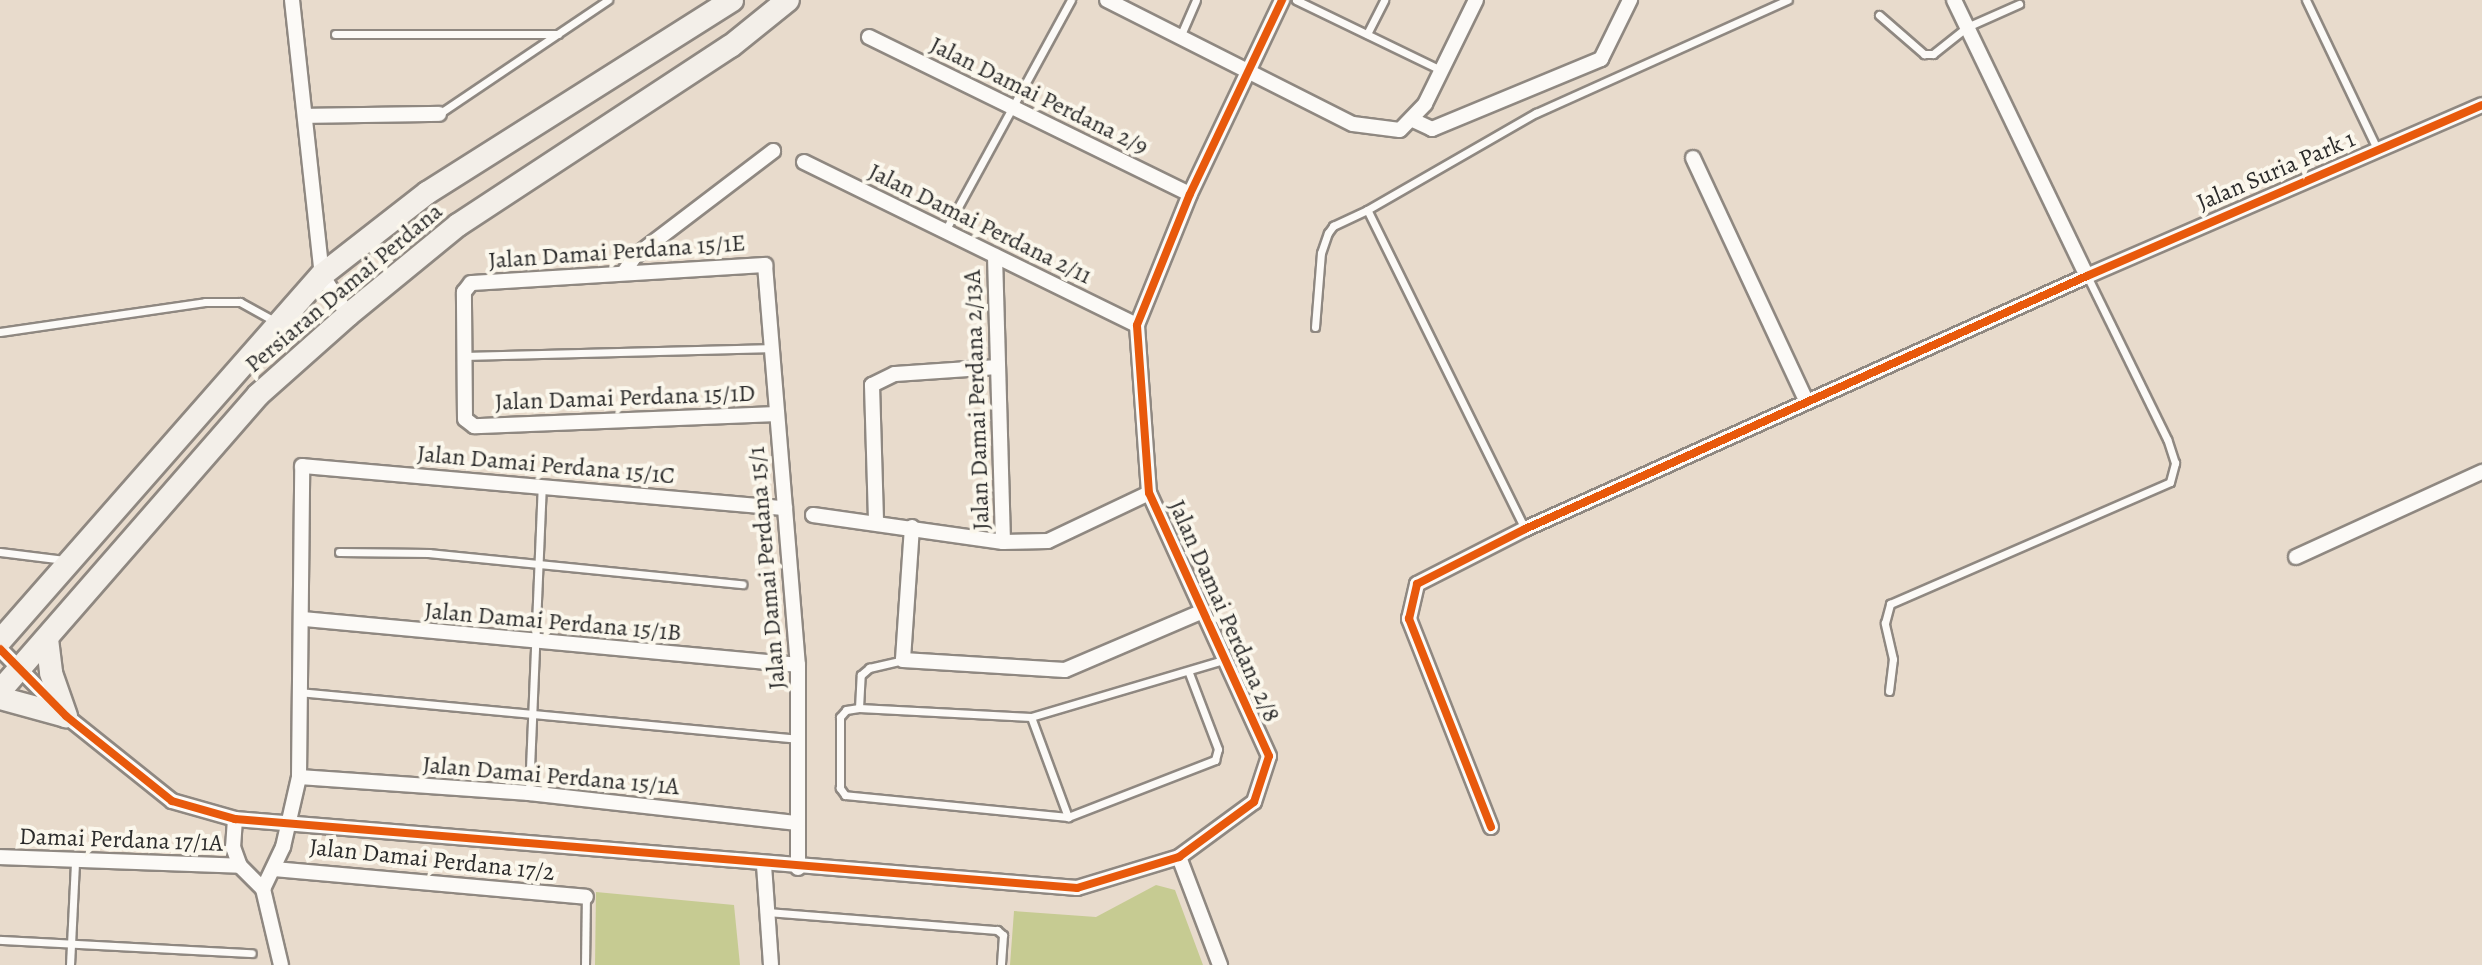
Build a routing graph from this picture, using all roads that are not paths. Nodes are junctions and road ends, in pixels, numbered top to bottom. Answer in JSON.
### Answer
{"nodes":[{"id":1,"x":292,"y":0,"type":"edge"},
{"id":2,"x":608,"y":0,"type":"edge"},
{"id":3,"x":788,"y":0,"type":"edge"},
{"id":4,"x":1071,"y":0,"type":"edge"},
{"id":5,"x":1107,"y":0,"type":"edge"},
{"id":6,"x":1196,"y":0,"type":"edge"},
{"id":7,"x":1282,"y":0,"type":"edge"},
{"id":8,"x":1296,"y":0,"type":"edge"},
{"id":9,"x":1384,"y":0,"type":"edge"},
{"id":10,"x":1476,"y":0,"type":"edge"},
{"id":11,"x":1630,"y":0,"type":"edge"},
{"id":12,"x":1788,"y":0,"type":"edge"},
{"id":13,"x":1954,"y":0,"type":"edge"},
{"id":14,"x":2306,"y":0,"type":"edge"},
{"id":15,"x":725,"y":4,"type":"edge"},
{"id":16,"x":2019,"y":4,"type":"dead end"},
{"id":17,"x":1879,"y":15,"type":"dead end"},
{"id":18,"x":1967,"y":27,"type":"junction"},
{"id":19,"x":335,"y":34,"type":"dead end"},
{"id":20,"x":558,"y":34,"type":"junction"},
{"id":21,"x":1367,"y":34,"type":"junction"},
{"id":22,"x":869,"y":37,"type":"dead end"},
{"id":23,"x":1180,"y":37,"type":"junction"},
{"id":24,"x":731,"y":46,"type":"junction"},
{"id":25,"x":1441,"y":70,"type":"junction"},
{"id":26,"x":1246,"y":71,"type":"junction"},
{"id":27,"x":2482,"y":105,"type":"edge"},
{"id":28,"x":1012,"y":107,"type":"junction"},
{"id":29,"x":439,"y":114,"type":"joint"},
{"id":30,"x":305,"y":116,"type":"junction"},
{"id":31,"x":1415,"y":121,"type":"junction"},
{"id":32,"x":2377,"y":149,"type":"junction"},
{"id":33,"x":773,"y":151,"type":"dead end"},
{"id":34,"x":1693,"y":158,"type":"dead end"},
{"id":35,"x":804,"y":162,"type":"dead end"},
{"id":36,"x":1190,"y":194,"type":"junction"},
{"id":37,"x":1367,"y":210,"type":"junction"},
{"id":38,"x":945,"y":231,"type":"junction"},
{"id":39,"x":995,"y":256,"type":"junction"},
{"id":40,"x":765,"y":265,"type":"joint"},
{"id":41,"x":625,"y":271,"type":"junction"},
{"id":42,"x":322,"y":275,"type":"junction"},
{"id":43,"x":2087,"y":276,"type":"junction"},
{"id":44,"x":348,"y":315,"type":"junction"},
{"id":45,"x":276,"y":323,"type":"junction"},
{"id":46,"x":1137,"y":325,"type":"junction"},
{"id":47,"x":1315,"y":327,"type":"dead end"},
{"id":48,"x":0,"y":332,"type":"edge"},
{"id":49,"x":772,"y":348,"type":"junction"},
{"id":50,"x":467,"y":356,"type":"junction"},
{"id":51,"x":998,"y":367,"type":"junction"},
{"id":52,"x":1807,"y":402,"type":"junction"},
{"id":53,"x":777,"y":414,"type":"junction"},
{"id":54,"x":2482,"y":472,"type":"edge"},
{"id":55,"x":542,"y":487,"type":"junction"},
{"id":56,"x":1149,"y":493,"type":"junction"},
{"id":57,"x":785,"y":508,"type":"junction"},
{"id":58,"x":813,"y":515,"type":"dead end"},
{"id":59,"x":876,"y":520,"type":"junction"},
{"id":60,"x":912,"y":527,"type":"junction"},
{"id":61,"x":1525,"y":529,"type":"junction"},
{"id":62,"x":1003,"y":542,"type":"junction"},
{"id":63,"x":0,"y":552,"type":"edge"},
{"id":64,"x":339,"y":552,"type":"dead end"},
{"id":65,"x":2296,"y":557,"type":"dead end"},
{"id":66,"x":67,"y":560,"type":"junction"},
{"id":67,"x":537,"y":567,"type":"junction"},
{"id":68,"x":742,"y":584,"type":"dead end"},
{"id":69,"x":1201,"y":612,"type":"junction"},
{"id":70,"x":304,"y":619,"type":"junction"},
{"id":71,"x":47,"y":639,"type":"junction"},
{"id":72,"x":0,"y":641,"type":"edge"},
{"id":73,"x":535,"y":645,"type":"junction"},
{"id":74,"x":0,"y":649,"type":"edge"},
{"id":75,"x":903,"y":660,"type":"junction"},
{"id":76,"x":1224,"y":660,"type":"junction"},
{"id":77,"x":798,"y":665,"type":"junction"},
{"id":78,"x":21,"y":670,"type":"junction"},
{"id":79,"x":1189,"y":673,"type":"junction"},
{"id":80,"x":0,"y":691,"type":"edge"},
{"id":81,"x":1889,"y":691,"type":"dead end"},
{"id":82,"x":299,"y":692,"type":"junction"},
{"id":83,"x":0,"y":698,"type":"edge"},
{"id":84,"x":859,"y":708,"type":"junction"},
{"id":85,"x":66,"y":716,"type":"junction"},
{"id":86,"x":532,"y":716,"type":"junction"},
{"id":87,"x":1031,"y":717,"type":"junction"},
{"id":88,"x":802,"y":739,"type":"junction"},
{"id":89,"x":299,"y":777,"type":"junction"},
{"id":90,"x":529,"y":793,"type":"junction"},
{"id":91,"x":1068,"y":817,"type":"junction"},
{"id":92,"x":235,"y":819,"type":"junction"},
{"id":93,"x":286,"y":821,"type":"junction"},
{"id":94,"x":797,"y":823,"type":"junction"},
{"id":95,"x":1491,"y":827,"type":"dead end"},
{"id":96,"x":0,"y":857,"type":"edge"},
{"id":97,"x":1179,"y":857,"type":"junction"},
{"id":98,"x":75,"y":862,"type":"junction"},
{"id":99,"x":764,"y":865,"type":"junction"},
{"id":100,"x":240,"y":866,"type":"junction"},
{"id":101,"x":798,"y":868,"type":"junction"},
{"id":102,"x":274,"y":869,"type":"junction"},
{"id":103,"x":263,"y":889,"type":"junction"},
{"id":104,"x":586,"y":897,"type":"joint"},
{"id":105,"x":767,"y":912,"type":"junction"},
{"id":106,"x":0,"y":940,"type":"edge"},
{"id":107,"x":71,"y":944,"type":"junction"},
{"id":108,"x":252,"y":953,"type":"dead end"},
{"id":109,"x":70,"y":965,"type":"edge"},
{"id":110,"x":281,"y":965,"type":"edge"},
{"id":111,"x":585,"y":965,"type":"edge"},
{"id":112,"x":771,"y":965,"type":"edge"},
{"id":113,"x":1001,"y":965,"type":"edge"},
{"id":114,"x":1220,"y":965,"type":"edge"}],
"edges":[{"from":1,"to":30,"type":"street"},
{"from":2,"to":20,"type":"lane"},
{"from":3,"to":24,"type":"main road","name":"Persiaran Damai Perdana"},
{"from":4,"to":28,"type":"lane"},
{"from":5,"to":23,"type":"street"},
{"from":6,"to":23,"type":"lane"},
{"from":7,"to":26,"type":"street","name":"Jalan Damai Perdana 2/8"},
{"from":8,"to":21,"type":"lane"},
{"from":9,"to":21,"type":"lane"},
{"from":10,"to":25,"type":"street"},
{"from":11,"to":31,"type":"street"},
{"from":12,"to":37,"type":"lane"},
{"from":13,"to":18,"type":"street"},
{"from":14,"to":32,"type":"lane"},
{"from":15,"to":24,"type":"main road"},
{"from":15,"to":42,"type":"main road","name":"Persiaran Damai Perdana"},
{"from":16,"to":18,"type":"lane"},
{"from":17,"to":18,"type":"lane"},
{"from":18,"to":43,"type":"street"},
{"from":19,"to":20,"type":"lane"},
{"from":20,"to":29,"type":"lane"},
{"from":21,"to":25,"type":"lane"},
{"from":22,"to":28,"type":"street","name":"Jalan Damai Perdana 2/9"},
{"from":23,"to":26,"type":"street"},
{"from":24,"to":44,"type":"main road","name":"Persiaran Damai Perdana"},
{"from":25,"to":31,"type":"street"},
{"from":26,"to":31,"type":"street"},
{"from":26,"to":36,"type":"street","name":"Jalan Damai Perdana 2/8"},
{"from":27,"to":32,"type":"street","name":"Jalan Suria Park 1"},
{"from":28,"to":36,"type":"street","name":"Jalan Damai Perdana 2/9"},
{"from":28,"to":38,"type":"lane"},
{"from":29,"to":30,"type":"street"},
{"from":30,"to":42,"type":"street"},
{"from":32,"to":43,"type":"street","name":"Jalan Suria Park 1"},
{"from":33,"to":41,"type":"street"},
{"from":34,"to":52,"type":"street"},
{"from":35,"to":38,"type":"street","name":"Jalan Damai Perdana 2/11"},
{"from":36,"to":46,"type":"street","name":"Jalan Damai Perdana 2/8"},
{"from":37,"to":47,"type":"lane"},
{"from":37,"to":61,"type":"lane"},
{"from":38,"to":39,"type":"street","name":"Jalan Damai Perdana 2/11"},
{"from":39,"to":46,"type":"street","name":"Jalan Damai Perdana 2/11"},
{"from":39,"to":51,"type":"street","name":"Jalan Damai Perdana 2/13A"},
{"from":40,"to":41,"type":"street","name":"Jalan Damai Perdana 15/1E"},
{"from":40,"to":49,"type":"street","name":"Jalan Damai Perdana 15/1"},
{"from":41,"to":50,"type":"street","name":"Jalan Damai Perdana 15/1E"},
{"from":42,"to":44,"type":"street"},
{"from":42,"to":45,"type":"main road","name":"Persiaran Damai Perdana"},
{"from":43,"to":52,"type":"street","name":"Jalan Suria Park 1"},
{"from":43,"to":81,"type":"lane"},
{"from":44,"to":71,"type":"main road","name":"Persiaran Damai Perdana"},
{"from":45,"to":48,"type":"lane"},
{"from":45,"to":66,"type":"main road","name":"Persiaran Damai Perdana"},
{"from":46,"to":56,"type":"street","name":"Jalan Damai Perdana 2/8"},
{"from":49,"to":50,"type":"lane"},
{"from":49,"to":53,"type":"street","name":"Jalan Damai Perdana 15/1"},
{"from":50,"to":53,"type":"street","name":"Jalan Damai Perdana 15/1D"},
{"from":51,"to":59,"type":"street"},
{"from":51,"to":62,"type":"street","name":"Jalan Damai Perdana 2/13A"},
{"from":52,"to":61,"type":"street","name":"Jalan Suria Park 1"},
{"from":53,"to":57,"type":"street","name":"Jalan Damai Perdana 15/1"},
{"from":54,"to":65,"type":"street"},
{"from":55,"to":57,"type":"street","name":"Jalan Damai Perdana 15/1C"},
{"from":55,"to":67,"type":"lane"},
{"from":55,"to":70,"type":"street","name":"Jalan Damai Perdana 15/1C"},
{"from":56,"to":62,"type":"street"},
{"from":56,"to":69,"type":"street","name":"Jalan Damai Perdana 2/8"},
{"from":57,"to":77,"type":"street","name":"Jalan Damai Perdana 15/1"},
{"from":58,"to":59,"type":"street"},
{"from":59,"to":60,"type":"street"},
{"from":60,"to":62,"type":"street"},
{"from":60,"to":75,"type":"street"},
{"from":61,"to":95,"type":"street","name":"Jalan Suria Park 1"},
{"from":63,"to":66,"type":"lane"},
{"from":64,"to":67,"type":"lane"},
{"from":66,"to":72,"type":"main road","name":"Persiaran Damai Perdana"},
{"from":67,"to":68,"type":"lane"},
{"from":67,"to":73,"type":"lane"},
{"from":69,"to":75,"type":"street"},
{"from":69,"to":76,"type":"street","name":"Jalan Damai Perdana 2/8"},
{"from":70,"to":73,"type":"street","name":"Jalan Damai Perdana 15/1B"},
{"from":70,"to":82,"type":"street"},
{"from":71,"to":78,"type":"main road","name":"Persiaran Damai Perdana"},
{"from":71,"to":85,"type":"main road"},
{"from":73,"to":77,"type":"street","name":"Jalan Damai Perdana 15/1B"},
{"from":73,"to":86,"type":"lane"},
{"from":74,"to":78,"type":"street"},
{"from":75,"to":84,"type":"lane"},
{"from":76,"to":79,"type":"lane"},
{"from":76,"to":97,"type":"street","name":"Jalan Damai Perdana 2/8"},
{"from":77,"to":88,"type":"street","name":"Jalan Damai Perdana 15/1"},
{"from":78,"to":80,"type":"main road","name":"Persiaran Damai Perdana"},
{"from":78,"to":85,"type":"street"},
{"from":79,"to":87,"type":"lane"},
{"from":79,"to":91,"type":"lane"},
{"from":82,"to":86,"type":"lane"},
{"from":82,"to":89,"type":"street"},
{"from":83,"to":85,"type":"main road"},
{"from":84,"to":87,"type":"lane"},
{"from":84,"to":91,"type":"lane"},
{"from":85,"to":92,"type":"street"},
{"from":86,"to":88,"type":"lane"},
{"from":86,"to":90,"type":"lane"},
{"from":87,"to":91,"type":"lane"},
{"from":88,"to":94,"type":"street","name":"Jalan Damai Perdana 15/1"},
{"from":89,"to":90,"type":"street","name":"Jalan Damai Perdana 15/1A"},
{"from":89,"to":93,"type":"street"},
{"from":90,"to":94,"type":"street","name":"Jalan Damai Perdana 15/1A"},
{"from":92,"to":93,"type":"street"},
{"from":92,"to":100,"type":"street"},
{"from":93,"to":99,"type":"street"},
{"from":93,"to":102,"type":"street"},
{"from":94,"to":101,"type":"street","name":"Jalan Damai Perdana 15/1"},
{"from":96,"to":98,"type":"street","name":"Damai Perdana 17/1A"},
{"from":97,"to":101,"type":"street"},
{"from":97,"to":114,"type":"street"},
{"from":98,"to":100,"type":"street","name":"Damai Perdana 17/1A"},
{"from":98,"to":107,"type":"lane"},
{"from":99,"to":101,"type":"street"},
{"from":99,"to":105,"type":"street"},
{"from":100,"to":103,"type":"street"},
{"from":102,"to":103,"type":"street"},
{"from":102,"to":104,"type":"street","name":"Jalan Damai Perdana 17/2"},
{"from":103,"to":110,"type":"street"},
{"from":104,"to":111,"type":"lane"},
{"from":105,"to":112,"type":"street"},
{"from":105,"to":113,"type":"lane"},
{"from":106,"to":107,"type":"lane"},
{"from":107,"to":108,"type":"lane"},
{"from":107,"to":109,"type":"lane"}]}
